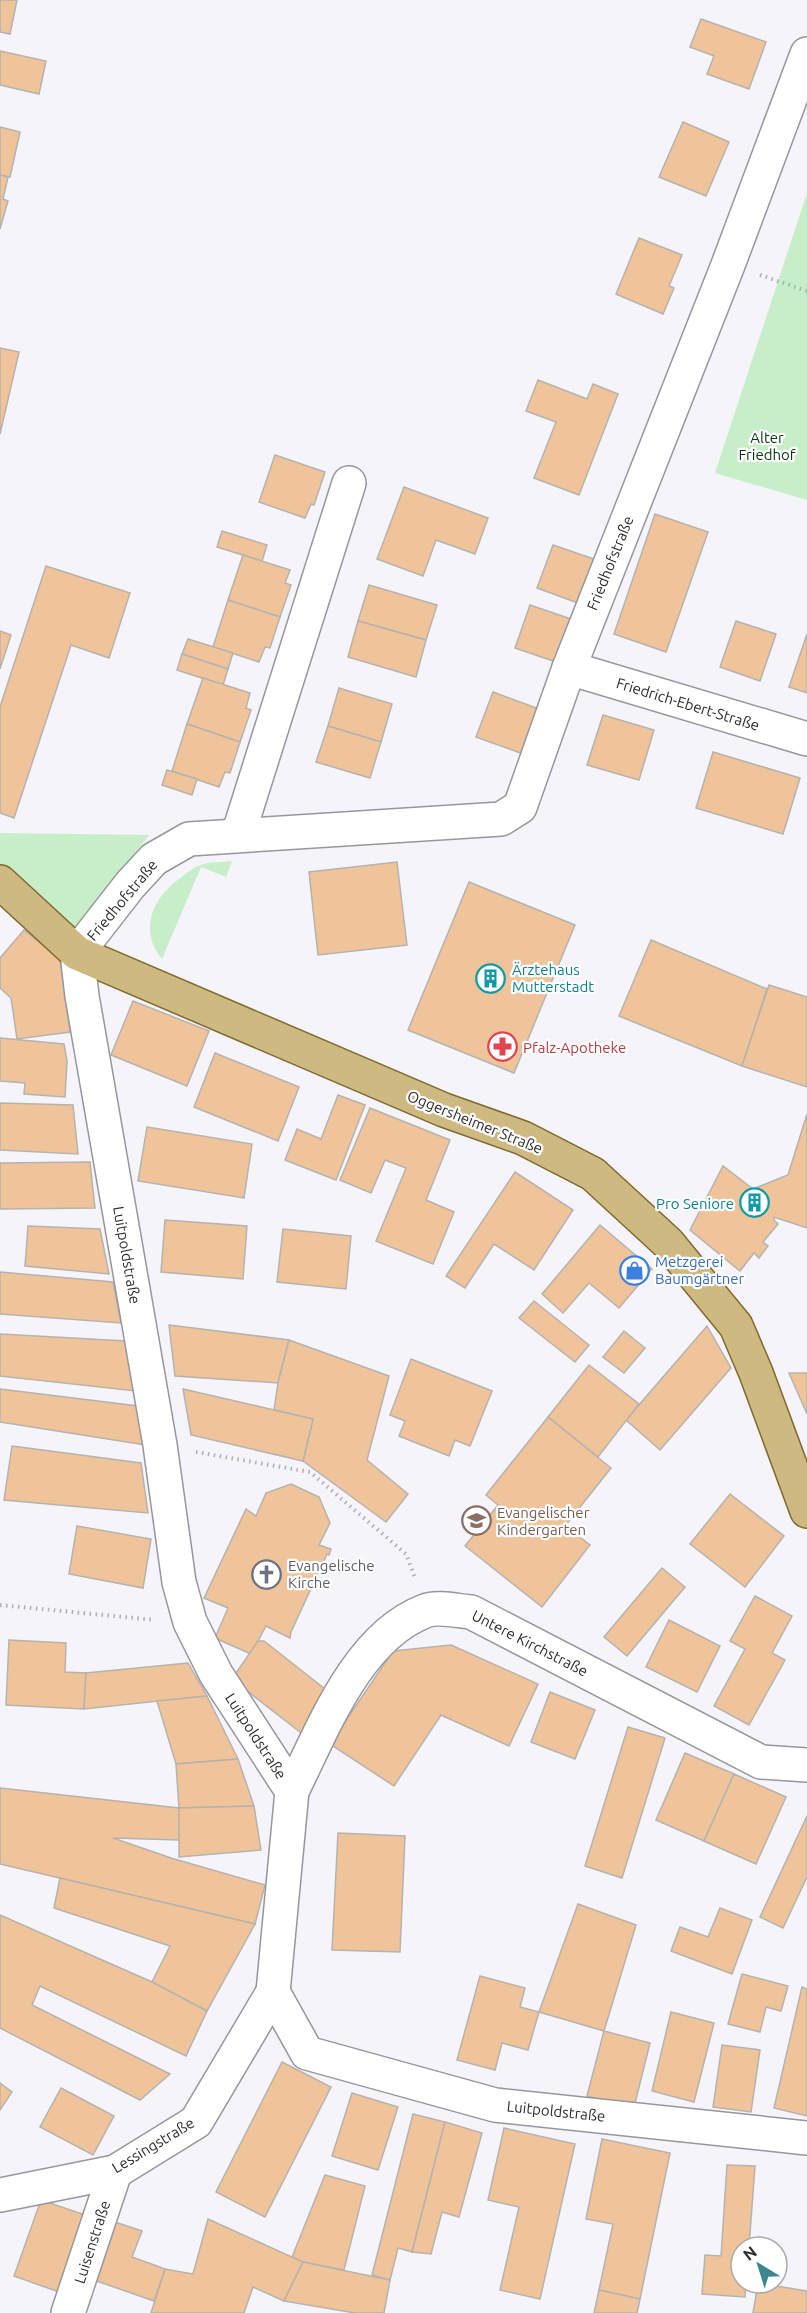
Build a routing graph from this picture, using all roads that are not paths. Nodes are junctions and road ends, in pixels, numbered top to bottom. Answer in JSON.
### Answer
{"nodes":[{"id":1,"x":807,"y":54,"type":"edge"},
{"id":2,"x":349,"y":483,"type":"dead end"},
{"id":3,"x":568,"y":668,"type":"junction"},
{"id":4,"x":807,"y":739,"type":"edge"},
{"id":5,"x":238,"y":835,"type":"junction"},
{"id":6,"x":0,"y":882,"type":"edge"},
{"id":7,"x":77,"y":953,"type":"junction"},
{"id":8,"x":807,"y":1511,"type":"edge"},
{"id":9,"x":807,"y":1765,"type":"edge"},
{"id":10,"x":292,"y":1791,"type":"junction"},
{"id":11,"x":273,"y":1992,"type":"junction"},
{"id":12,"x":807,"y":2138,"type":"edge"},
{"id":13,"x":115,"y":2172,"type":"junction"},
{"id":14,"x":0,"y":2195,"type":"edge"},
{"id":15,"x":68,"y":2313,"type":"edge"}],
"edges":[{"from":1,"to":3,"type":"street","name":"Friedhofstraße"},
{"from":2,"to":5,"type":"street"},
{"from":3,"to":4,"type":"street","name":"Friedrich-Ebert-Straße"},
{"from":3,"to":5,"type":"street","name":"Friedhofstraße"},
{"from":5,"to":7,"type":"street","name":"Friedhofstraße"},
{"from":6,"to":7,"type":"main road","name":"Oggersheimer Straße"},
{"from":7,"to":8,"type":"main road","name":"Oggersheimer Straße"},
{"from":7,"to":10,"type":"street","name":"Luitpoldstraße"},
{"from":9,"to":10,"type":"street","name":"Untere Kirchstraße"},
{"from":10,"to":11,"type":"street","name":"Luitpoldstraße"},
{"from":11,"to":12,"type":"street","name":"Luitpoldstraße"},
{"from":11,"to":13,"type":"street","name":"Lessingstraße"},
{"from":13,"to":14,"type":"street","name":"Lessingstraße"},
{"from":13,"to":15,"type":"street","name":"Luisenstraße"}]}
